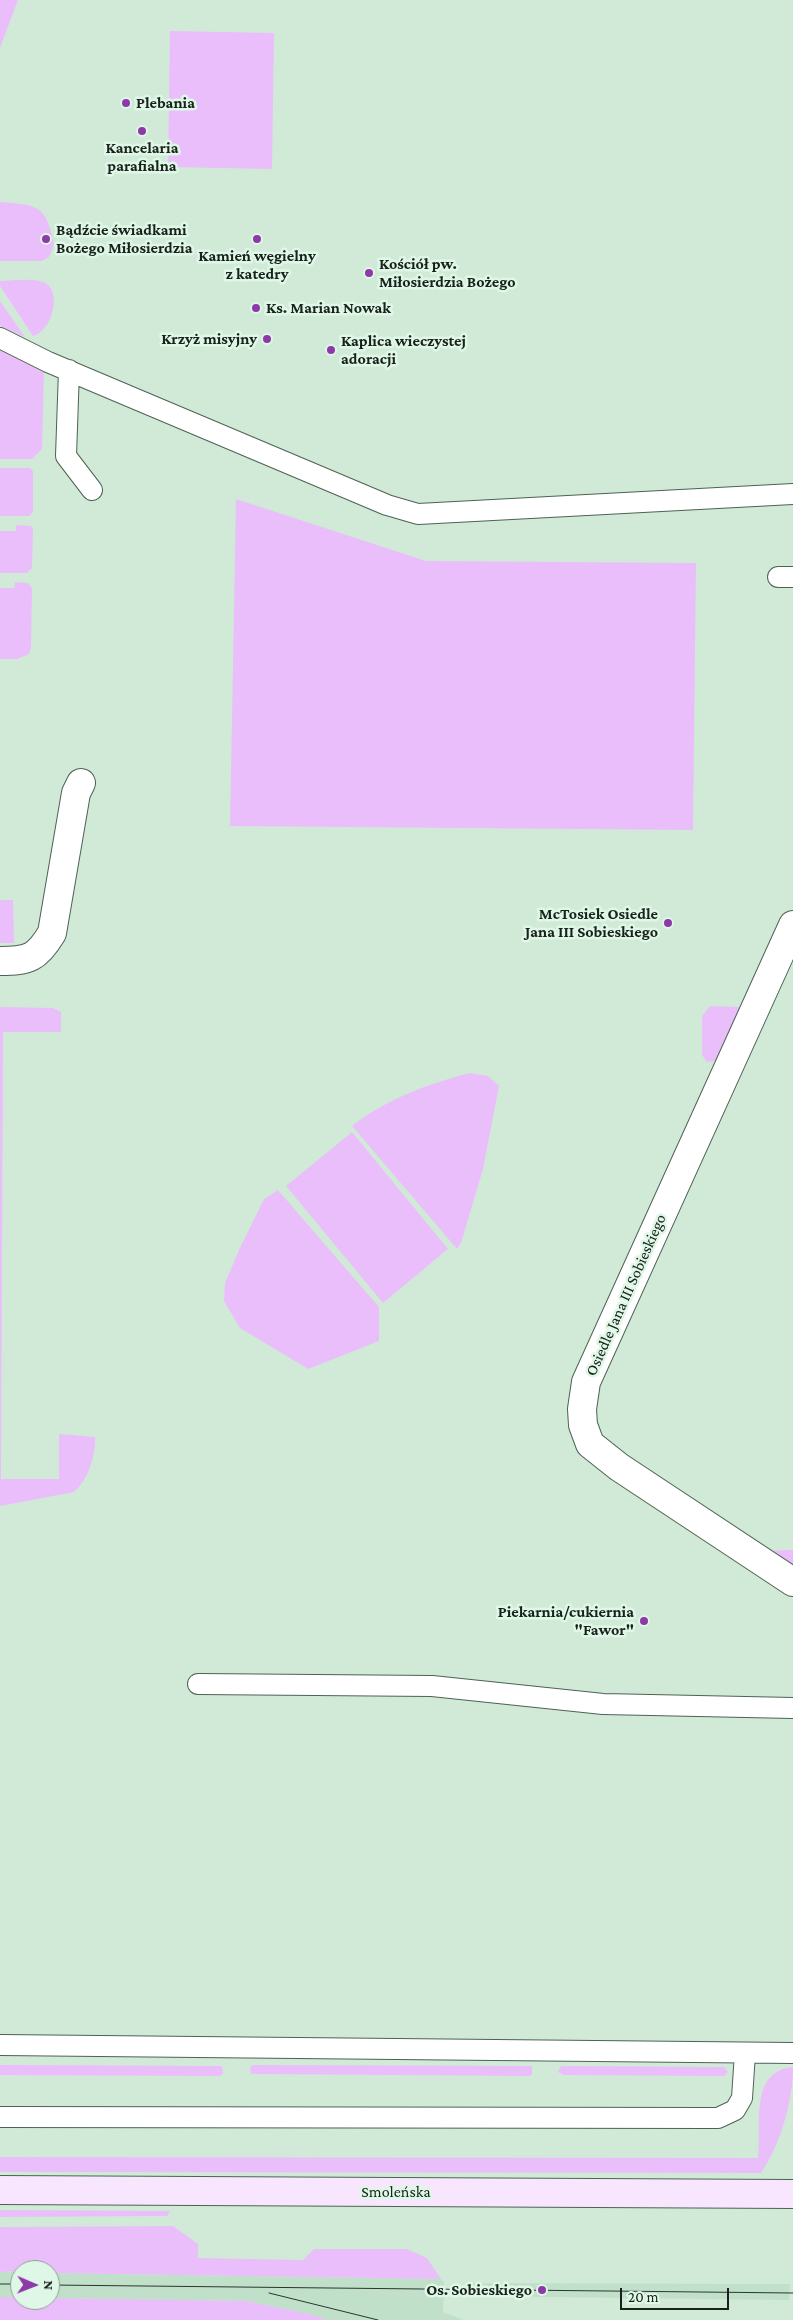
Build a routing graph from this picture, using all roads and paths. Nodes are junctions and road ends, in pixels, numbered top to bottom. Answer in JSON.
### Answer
{"nodes":[{"id":1,"x":0,"y":338,"type":"edge"},
{"id":2,"x":69,"y":370,"type":"junction"},
{"id":3,"x":92,"y":490,"type":"dead end"},
{"id":4,"x":793,"y":494,"type":"edge"},
{"id":5,"x":81,"y":783,"type":"dead end"},
{"id":6,"x":793,"y":926,"type":"edge"},
{"id":7,"x":0,"y":961,"type":"edge"},
{"id":8,"x":793,"y":1582,"type":"edge"},
{"id":9,"x":198,"y":1684,"type":"dead end"},
{"id":10,"x":793,"y":1708,"type":"edge"},
{"id":11,"x":0,"y":2045,"type":"edge"},
{"id":12,"x":745,"y":2053,"type":"junction"},
{"id":13,"x":793,"y":2053,"type":"edge"},
{"id":14,"x":0,"y":2117,"type":"edge"},
{"id":15,"x":0,"y":2190,"type":"edge"},
{"id":16,"x":793,"y":2194,"type":"edge"}],
"edges":[{"from":1,"to":2,"type":"lane"},
{"from":2,"to":3,"type":"lane"},
{"from":2,"to":4,"type":"lane"},
{"from":5,"to":7,"type":"street"},
{"from":6,"to":8,"type":"street","name":"Osiedle Jana III Sobieskiego"},
{"from":9,"to":10,"type":"lane"},
{"from":11,"to":12,"type":"lane"},
{"from":12,"to":13,"type":"lane"},
{"from":12,"to":14,"type":"lane"},
{"from":15,"to":16,"type":"street","name":"Smoleńska"}]}
